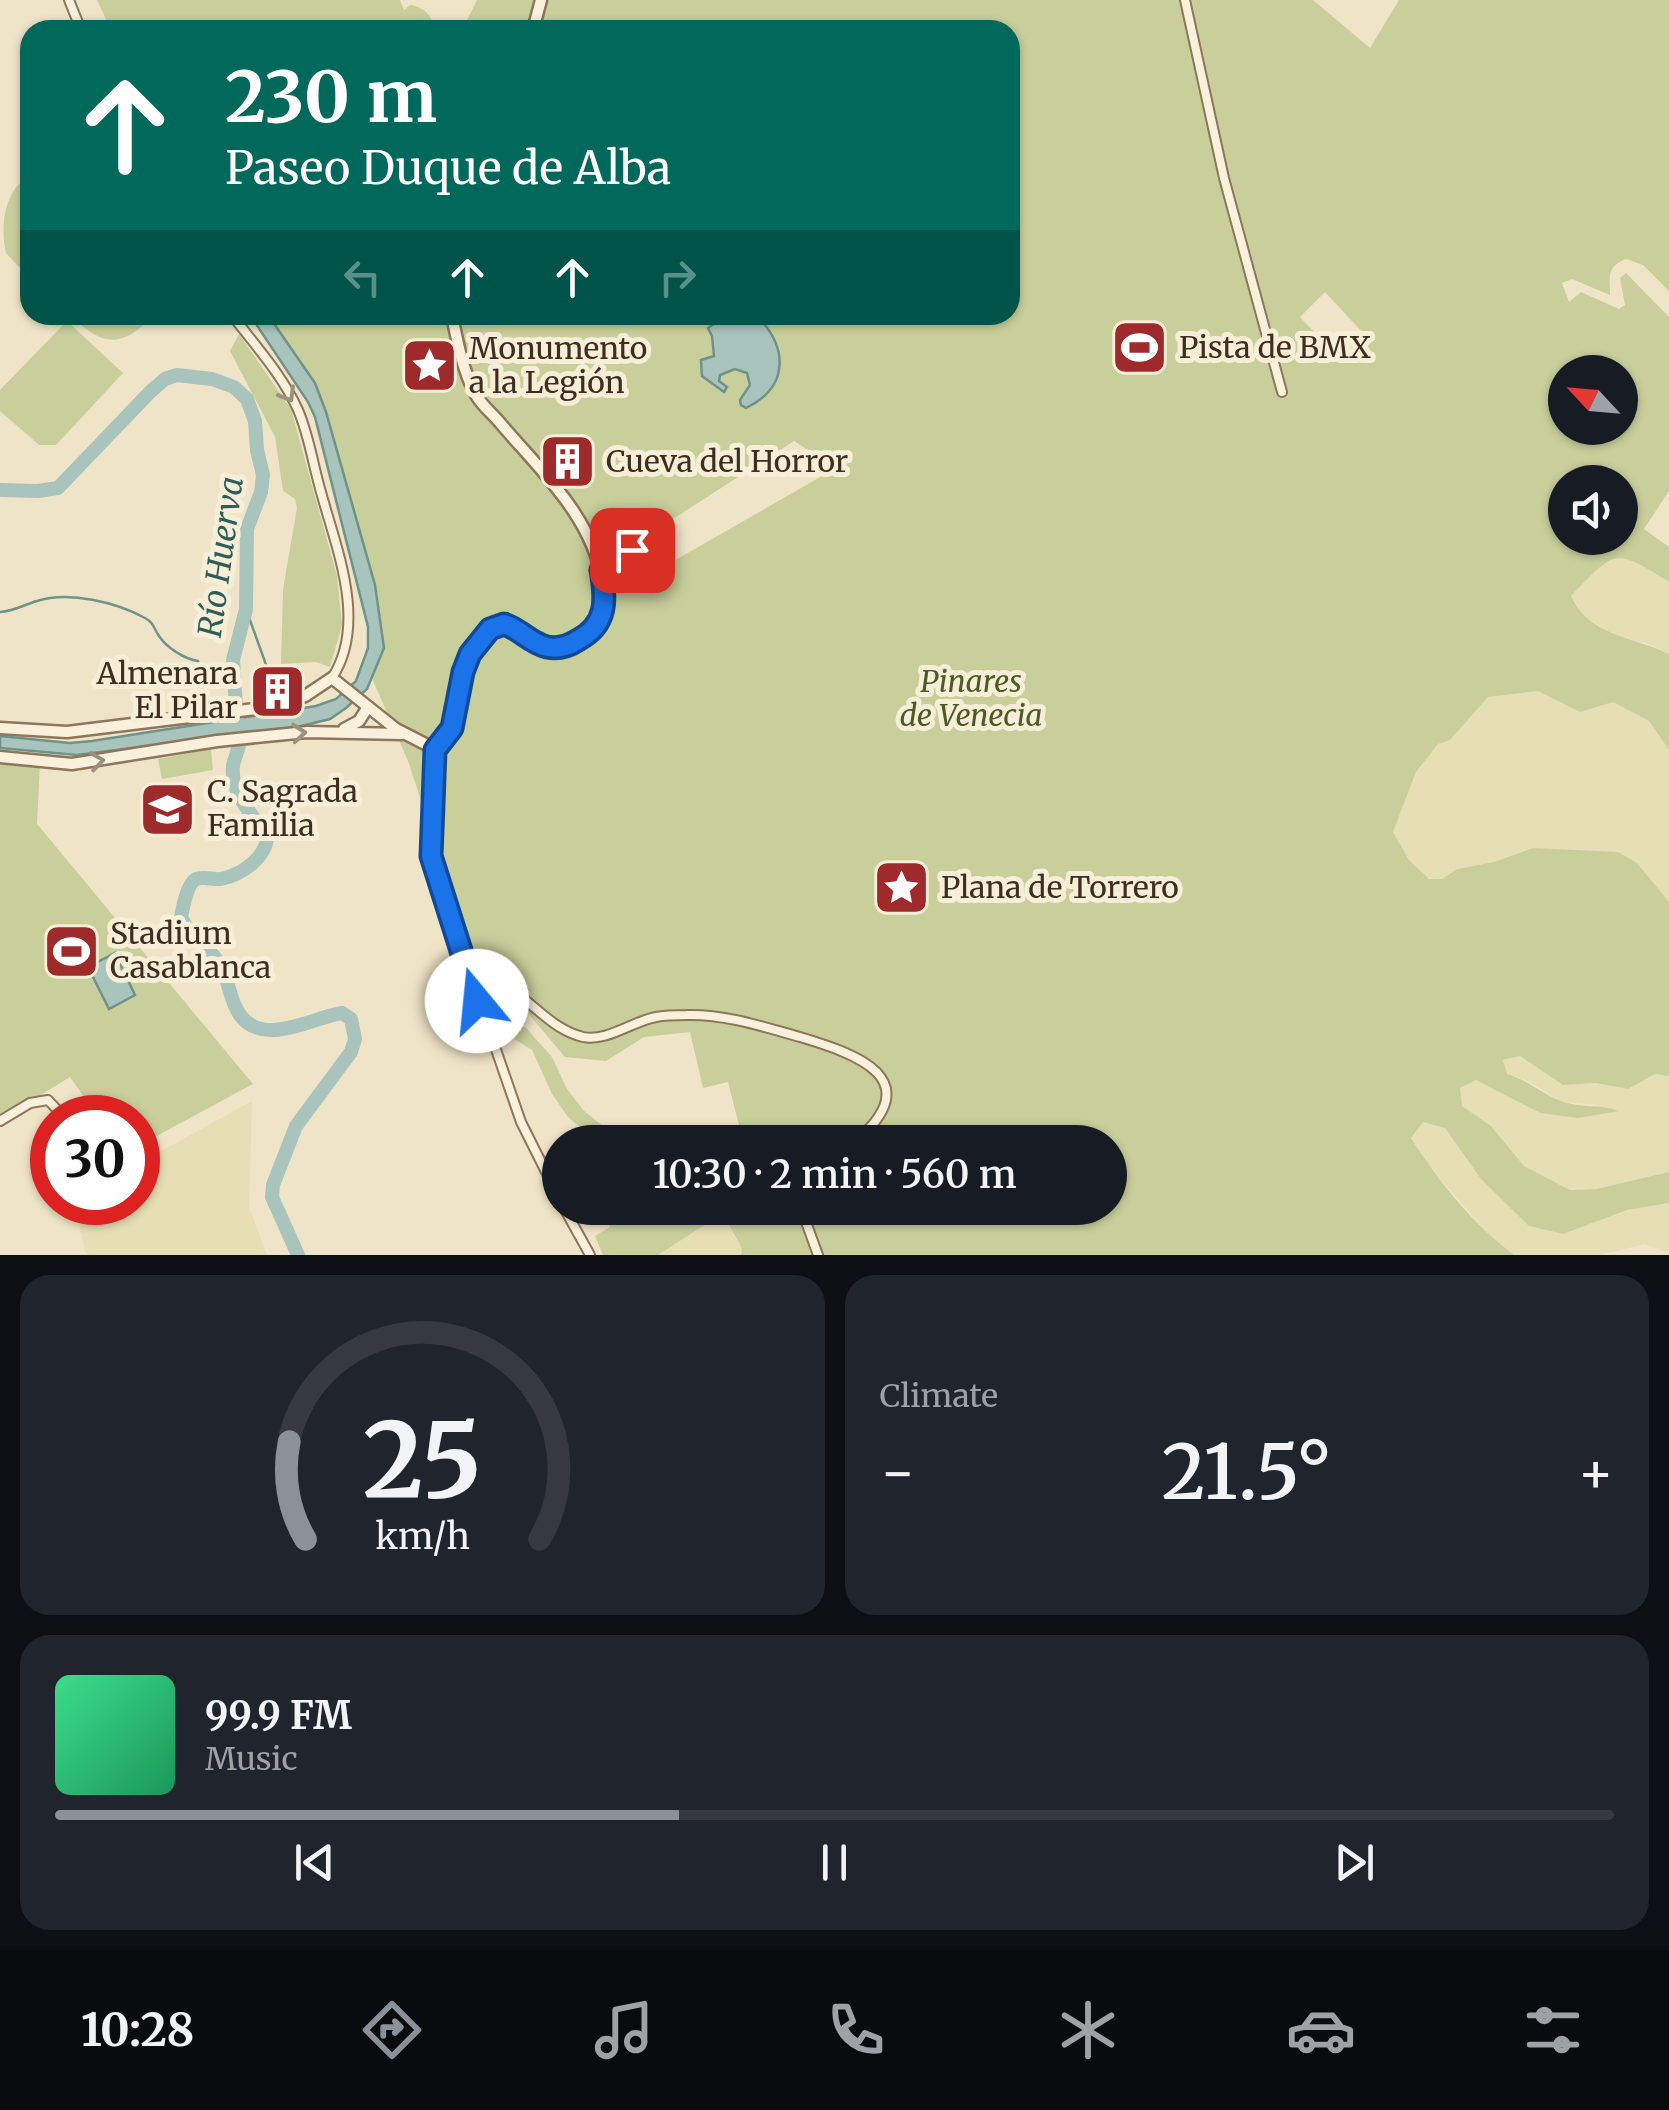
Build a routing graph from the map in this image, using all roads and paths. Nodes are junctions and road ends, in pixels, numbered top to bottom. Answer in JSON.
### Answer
{"nodes":[{"id":1,"x":1184,"y":0,"type":"edge"},
{"id":2,"x":239,"y":325,"type":"edge"},
{"id":3,"x":455,"y":325,"type":"edge"},
{"id":4,"x":1282,"y":392,"type":"dead end"},
{"id":5,"x":596,"y":554,"type":"junction"},
{"id":6,"x":610,"y":558,"type":"junction"},
{"id":7,"x":601,"y":570,"type":"junction"},
{"id":8,"x":332,"y":678,"type":"junction"},
{"id":9,"x":364,"y":704,"type":"junction"},
{"id":10,"x":0,"y":728,"type":"edge"},
{"id":11,"x":333,"y":732,"type":"junction"},
{"id":12,"x":403,"y":734,"type":"junction"},
{"id":13,"x":435,"y":750,"type":"junction"},
{"id":14,"x":0,"y":757,"type":"edge"},
{"id":15,"x":468,"y":975,"type":"junction"},
{"id":16,"x":30,"y":1105,"type":"edge"},
{"id":17,"x":0,"y":1122,"type":"edge"},
{"id":18,"x":872,"y":1125,"type":"edge"},
{"id":19,"x":542,"y":1165,"type":"edge"},
{"id":20,"x":573,"y":1225,"type":"edge"},
{"id":21,"x":807,"y":1225,"type":"edge"},
{"id":22,"x":590,"y":1255,"type":"edge"},
{"id":23,"x":818,"y":1255,"type":"edge"}],
"edges":[{"from":1,"to":4,"type":"street"},
{"from":2,"to":8,"type":"street","one_way":true},
{"from":3,"to":5,"type":"street"},
{"from":5,"to":6,"type":"street"},
{"from":5,"to":7,"type":"street"},
{"from":6,"to":7,"type":"street"},
{"from":6,"to":7,"type":"street"},
{"from":7,"to":13,"type":"street"},
{"from":8,"to":9,"type":"street"},
{"from":8,"to":10,"type":"street"},
{"from":9,"to":11,"type":"street"},
{"from":9,"to":12,"type":"street"},
{"from":11,"to":12,"type":"street"},
{"from":14,"to":11,"type":"street","one_way":true},
{"from":12,"to":13,"type":"street"},
{"from":13,"to":15,"type":"street"},
{"from":15,"to":18,"type":"street"},
{"from":15,"to":19,"type":"street"},
{"from":16,"to":17,"type":"street"},
{"from":20,"to":22,"type":"street"},
{"from":21,"to":23,"type":"street"}]}
